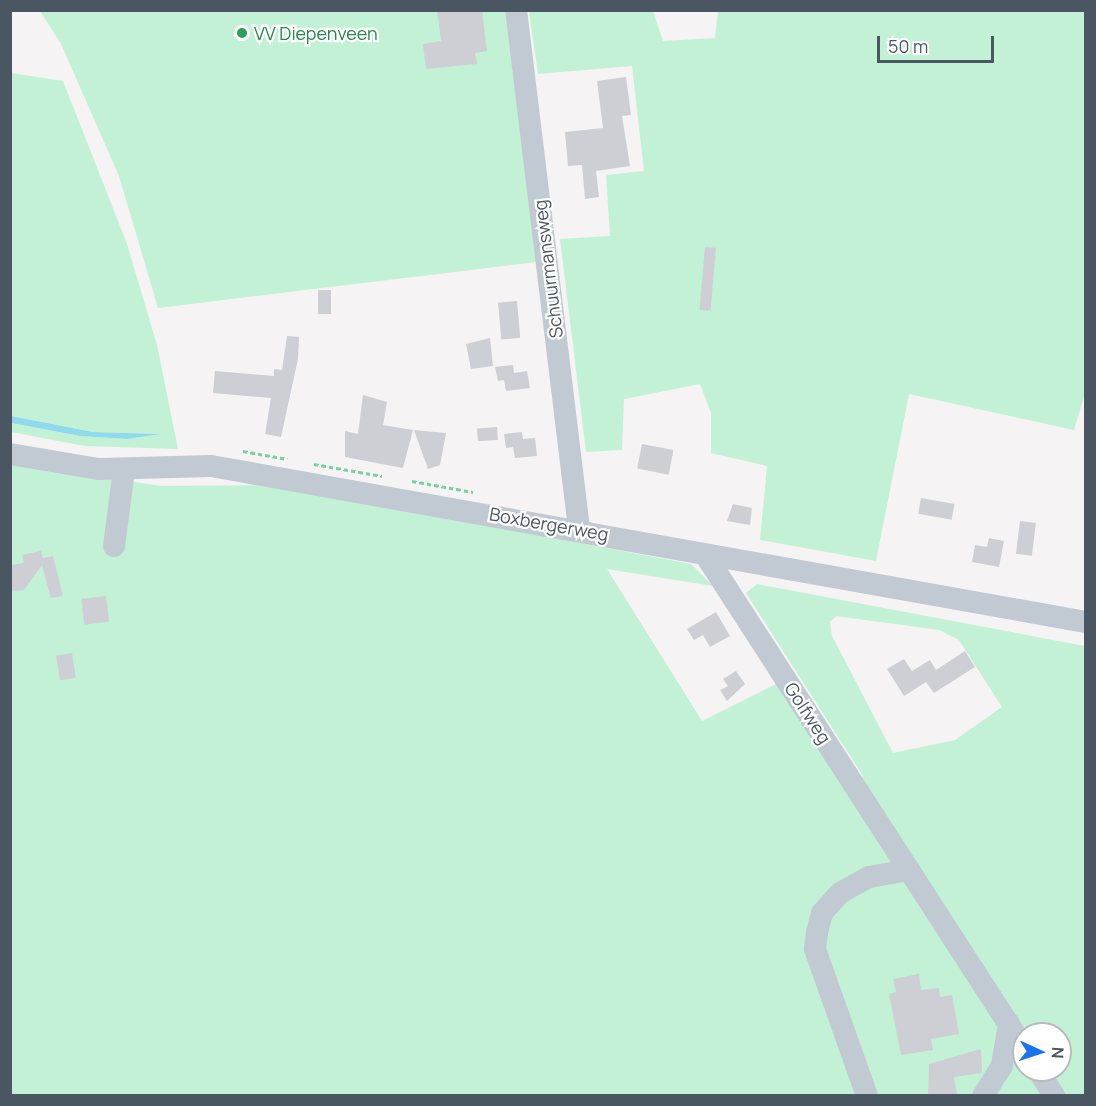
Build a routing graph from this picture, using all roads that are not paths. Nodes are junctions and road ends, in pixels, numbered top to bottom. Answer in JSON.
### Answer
{"nodes":[{"id":1,"x":516,"y":10,"type":"edge"},
{"id":2,"x":10,"y":454,"type":"edge"},
{"id":3,"x":124,"y":470,"type":"junction"},
{"id":4,"x":579,"y":528,"type":"junction"},
{"id":5,"x":114,"y":546,"type":"dead end"},
{"id":6,"x":706,"y":556,"type":"junction"},
{"id":7,"x":1086,"y":622,"type":"edge"},
{"id":8,"x":909,"y":870,"type":"junction"},
{"id":9,"x":1009,"y":1024,"type":"junction"},
{"id":10,"x":1012,"y":1029,"type":"edge"},
{"id":11,"x":1046,"y":1082,"type":"edge"},
{"id":12,"x":867,"y":1095,"type":"edge"},
{"id":13,"x":983,"y":1095,"type":"edge"},
{"id":14,"x":1054,"y":1095,"type":"edge"}],
"edges":[{"from":1,"to":4,"type":"street","name":"Schuurmansweg"},
{"from":2,"to":3,"type":"street","name":"Boxbergerweg"},
{"from":3,"to":4,"type":"street","name":"Boxbergerweg"},
{"from":3,"to":5,"type":"street"},
{"from":4,"to":6,"type":"street","name":"Boxbergerweg"},
{"from":6,"to":7,"type":"street","name":"Boxbergerweg"},
{"from":6,"to":8,"type":"street","name":"Golfweg"},
{"from":8,"to":9,"type":"street","name":"Golfweg"},
{"from":8,"to":12,"type":"street"},
{"from":9,"to":10,"type":"street","name":"Golfweg"},
{"from":9,"to":13,"type":"street"},
{"from":11,"to":14,"type":"street"}]}
